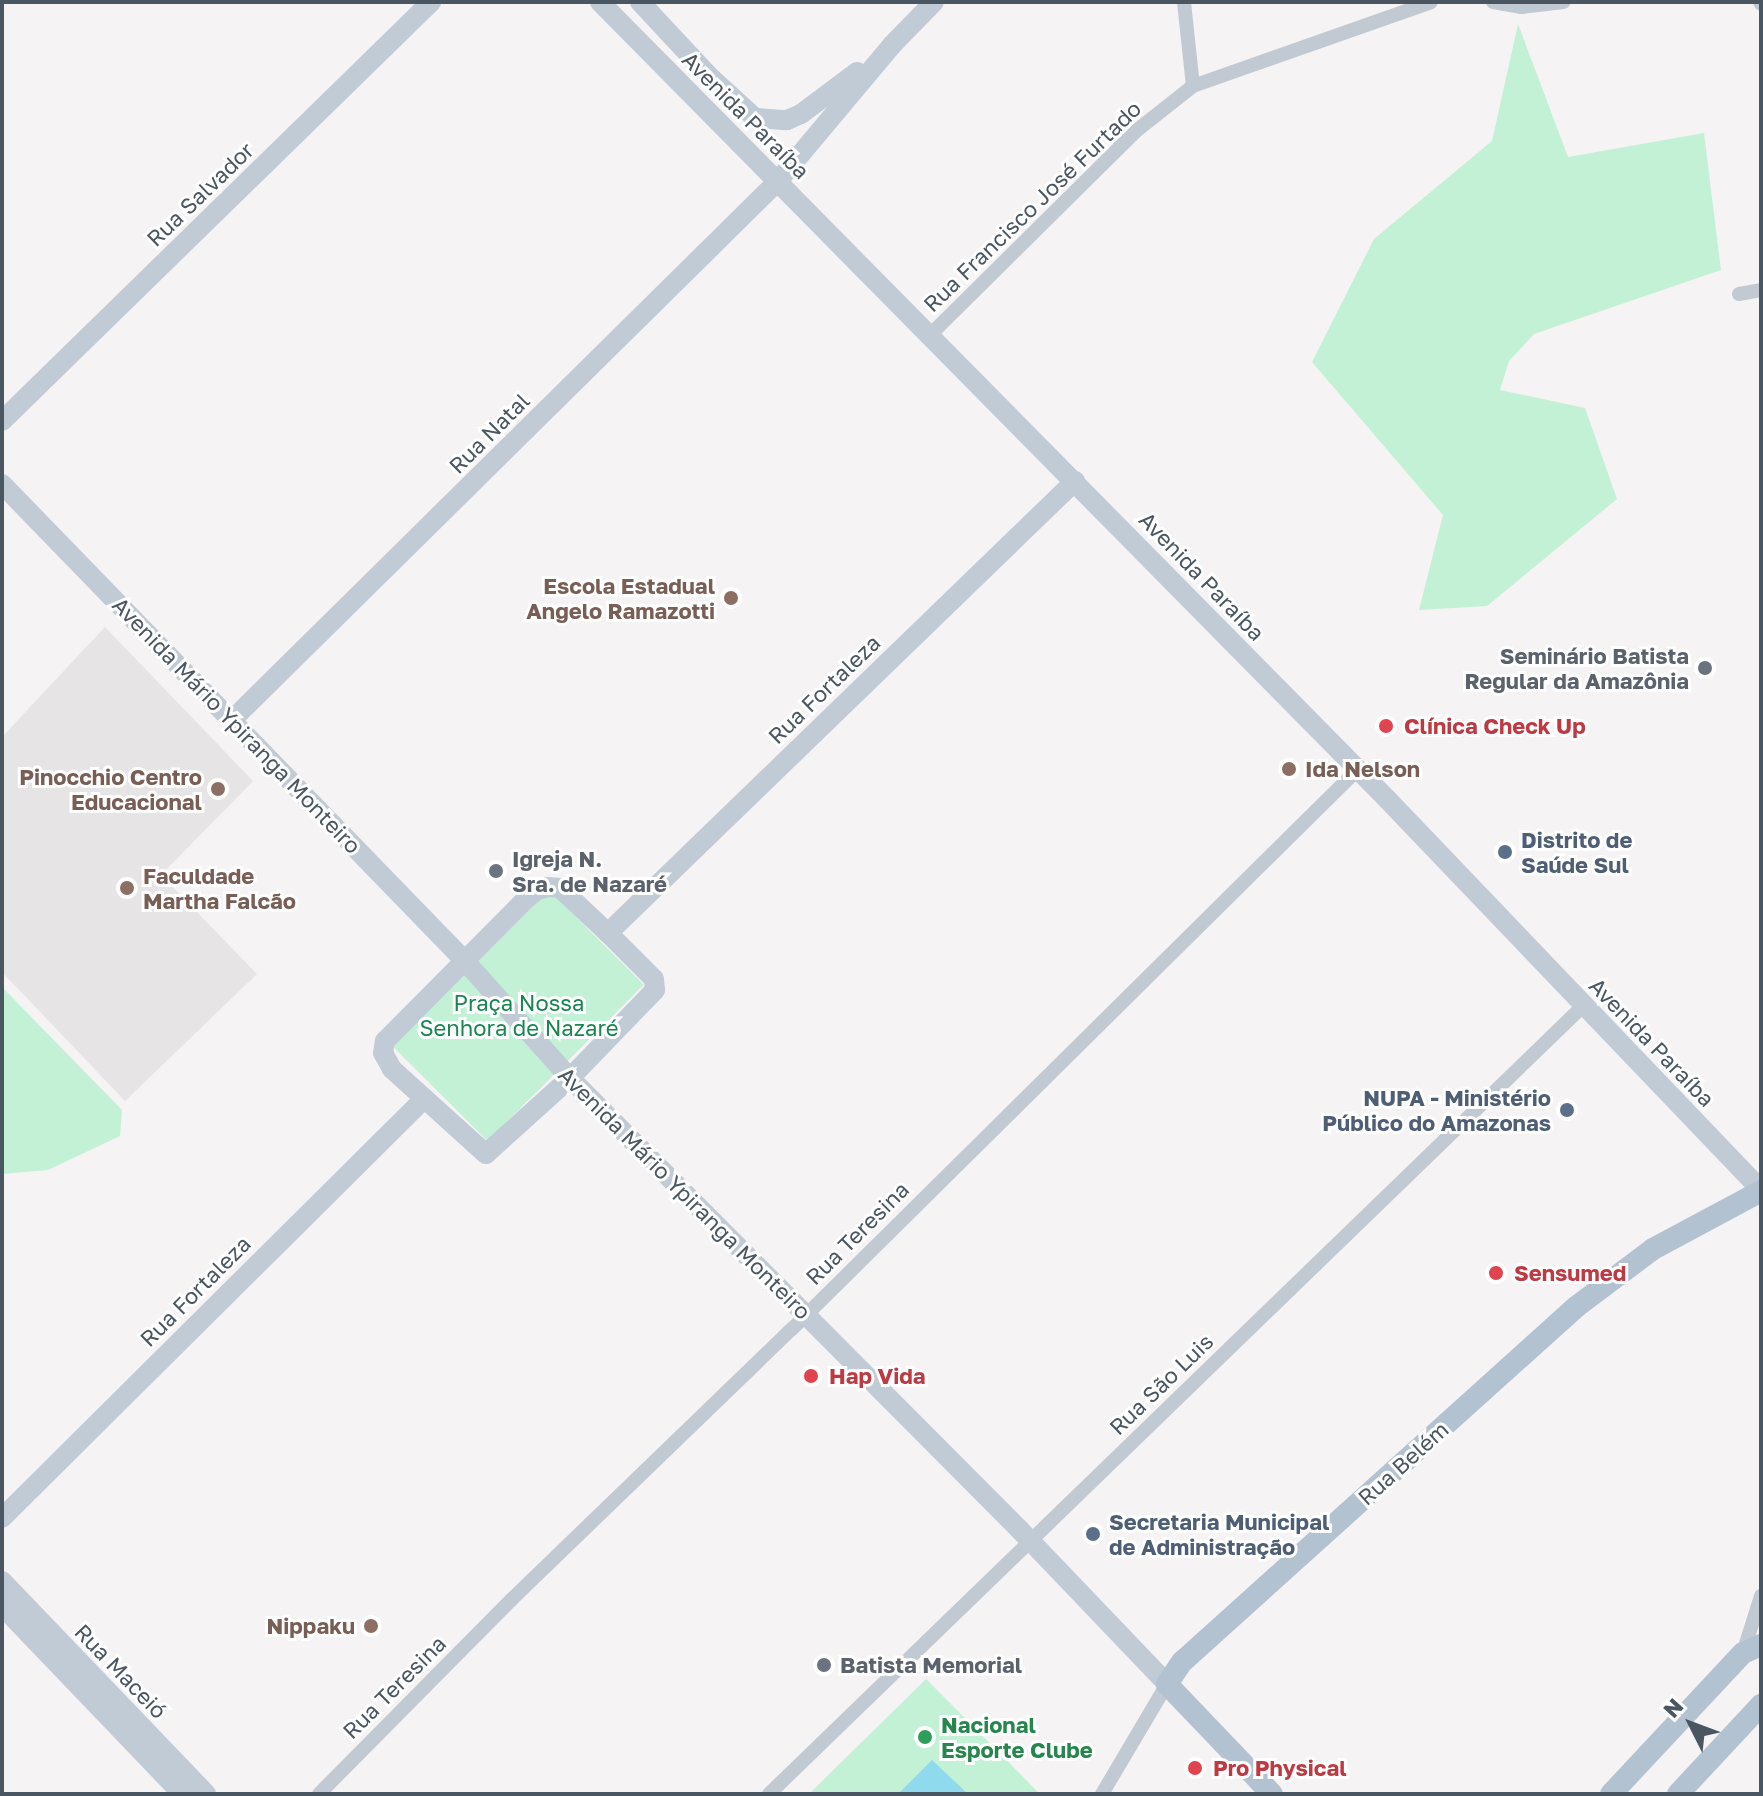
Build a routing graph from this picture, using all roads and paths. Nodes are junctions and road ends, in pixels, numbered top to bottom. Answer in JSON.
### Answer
{"nodes":[{"id":1,"x":431,"y":2,"type":"edge"},
{"id":2,"x":600,"y":2,"type":"edge"},
{"id":3,"x":640,"y":2,"type":"edge"},
{"id":4,"x":934,"y":2,"type":"edge"},
{"id":5,"x":1184,"y":2,"type":"edge"},
{"id":6,"x":1431,"y":2,"type":"edge"},
{"id":7,"x":1493,"y":2,"type":"edge"},
{"id":8,"x":1564,"y":2,"type":"edge"},
{"id":9,"x":892,"y":45,"type":"junction"},
{"id":10,"x":1193,"y":86,"type":"junction"},
{"id":11,"x":778,"y":181,"type":"junction"},
{"id":12,"x":1761,"y":290,"type":"edge"},
{"id":13,"x":1739,"y":294,"type":"dead end"},
{"id":14,"x":929,"y":336,"type":"junction"},
{"id":15,"x":2,"y":421,"type":"edge"},
{"id":16,"x":1075,"y":481,"type":"junction"},
{"id":17,"x":2,"y":484,"type":"edge"},
{"id":18,"x":233,"y":719,"type":"junction"},
{"id":19,"x":1357,"y":770,"type":"junction"},
{"id":20,"x":608,"y":933,"type":"junction"},
{"id":21,"x":464,"y":960,"type":"junction"},
{"id":22,"x":1583,"y":1006,"type":"junction"},
{"id":23,"x":570,"y":1078,"type":"junction"},
{"id":24,"x":424,"y":1099,"type":"junction"},
{"id":25,"x":1761,"y":1191,"type":"edge"},
{"id":26,"x":805,"y":1315,"type":"junction"},
{"id":27,"x":2,"y":1518,"type":"edge"},
{"id":28,"x":1031,"y":1541,"type":"junction"},
{"id":29,"x":2,"y":1581,"type":"edge"},
{"id":30,"x":1761,"y":1596,"type":"edge"},
{"id":31,"x":2,"y":1606,"type":"edge"},
{"id":32,"x":1752,"y":1649,"type":"edge"},
{"id":33,"x":1167,"y":1684,"type":"junction"},
{"id":34,"x":1761,"y":1705,"type":"edge"},
{"id":35,"x":182,"y":1794,"type":"edge"},
{"id":36,"x":206,"y":1794,"type":"edge"},
{"id":37,"x":319,"y":1794,"type":"edge"},
{"id":38,"x":769,"y":1794,"type":"edge"},
{"id":39,"x":1102,"y":1794,"type":"edge"},
{"id":40,"x":1272,"y":1794,"type":"edge"},
{"id":41,"x":1611,"y":1794,"type":"edge"},
{"id":42,"x":1678,"y":1794,"type":"edge"}],
"edges":[{"from":1,"to":15,"type":"main road","name":"Rua Salvador"},
{"from":2,"to":11,"type":"main road","name":"Avenida Paraíba"},
{"from":3,"to":9,"type":"main road"},
{"from":4,"to":9,"type":"main road"},
{"from":5,"to":10,"type":"street"},
{"from":6,"to":10,"type":"street","name":"Rua Francisco José Furtado"},
{"from":7,"to":8,"type":"street"},
{"from":9,"to":11,"type":"main road","name":"Rua Natal"},
{"from":10,"to":14,"type":"street","name":"Rua Francisco José Furtado"},
{"from":11,"to":14,"type":"main road","name":"Avenida Paraíba"},
{"from":11,"to":18,"type":"main road","name":"Rua Natal"},
{"from":12,"to":13,"type":"street"},
{"from":14,"to":16,"type":"main road","name":"Avenida Paraíba"},
{"from":16,"to":19,"type":"main road","name":"Avenida Paraíba"},
{"from":16,"to":20,"type":"main road","name":"Rua Fortaleza"},
{"from":17,"to":18,"type":"main road","name":"Avenida Mário Ypiranga Monteiro"},
{"from":18,"to":21,"type":"main road","name":"Avenida Mário Ypiranga Monteiro"},
{"from":19,"to":22,"type":"main road","name":"Avenida Paraíba"},
{"from":19,"to":26,"type":"street","name":"Rua Teresina"},
{"from":20,"to":21,"type":"main road"},
{"from":20,"to":23,"type":"main road"},
{"from":21,"to":23,"type":"main road","name":"Avenida Mário Ypiranga Monteiro"},
{"from":21,"to":24,"type":"main road"},
{"from":22,"to":25,"type":"main road","name":"Avenida Paraíba"},
{"from":22,"to":28,"type":"street","name":"Rua São Luis"},
{"from":23,"to":24,"type":"main road"},
{"from":23,"to":26,"type":"main road","name":"Avenida Mário Ypiranga Monteiro"},
{"from":24,"to":27,"type":"main road","name":"Rua Fortaleza"},
{"from":25,"to":33,"type":"main road","name":"Rua Belém"},
{"from":26,"to":28,"type":"main road","name":"Avenida Mário Ypiranga Monteiro"},
{"from":26,"to":37,"type":"street","name":"Rua Teresina"},
{"from":28,"to":33,"type":"main road","name":"Avenida Mário Ypiranga Monteiro"},
{"from":28,"to":38,"type":"street","name":"Rua São Luis"},
{"from":29,"to":36,"type":"main road","name":"Rua Maceió"},
{"from":30,"to":32,"type":"street"},
{"from":31,"to":35,"type":"main road","name":"Rua Maceió"},
{"from":32,"to":41,"type":"main road"},
{"from":33,"to":39,"type":"street","name":"Rua Belém"},
{"from":33,"to":40,"type":"main road","name":"Avenida Mário Ypiranga Monteiro"},
{"from":34,"to":42,"type":"main road"}]}
